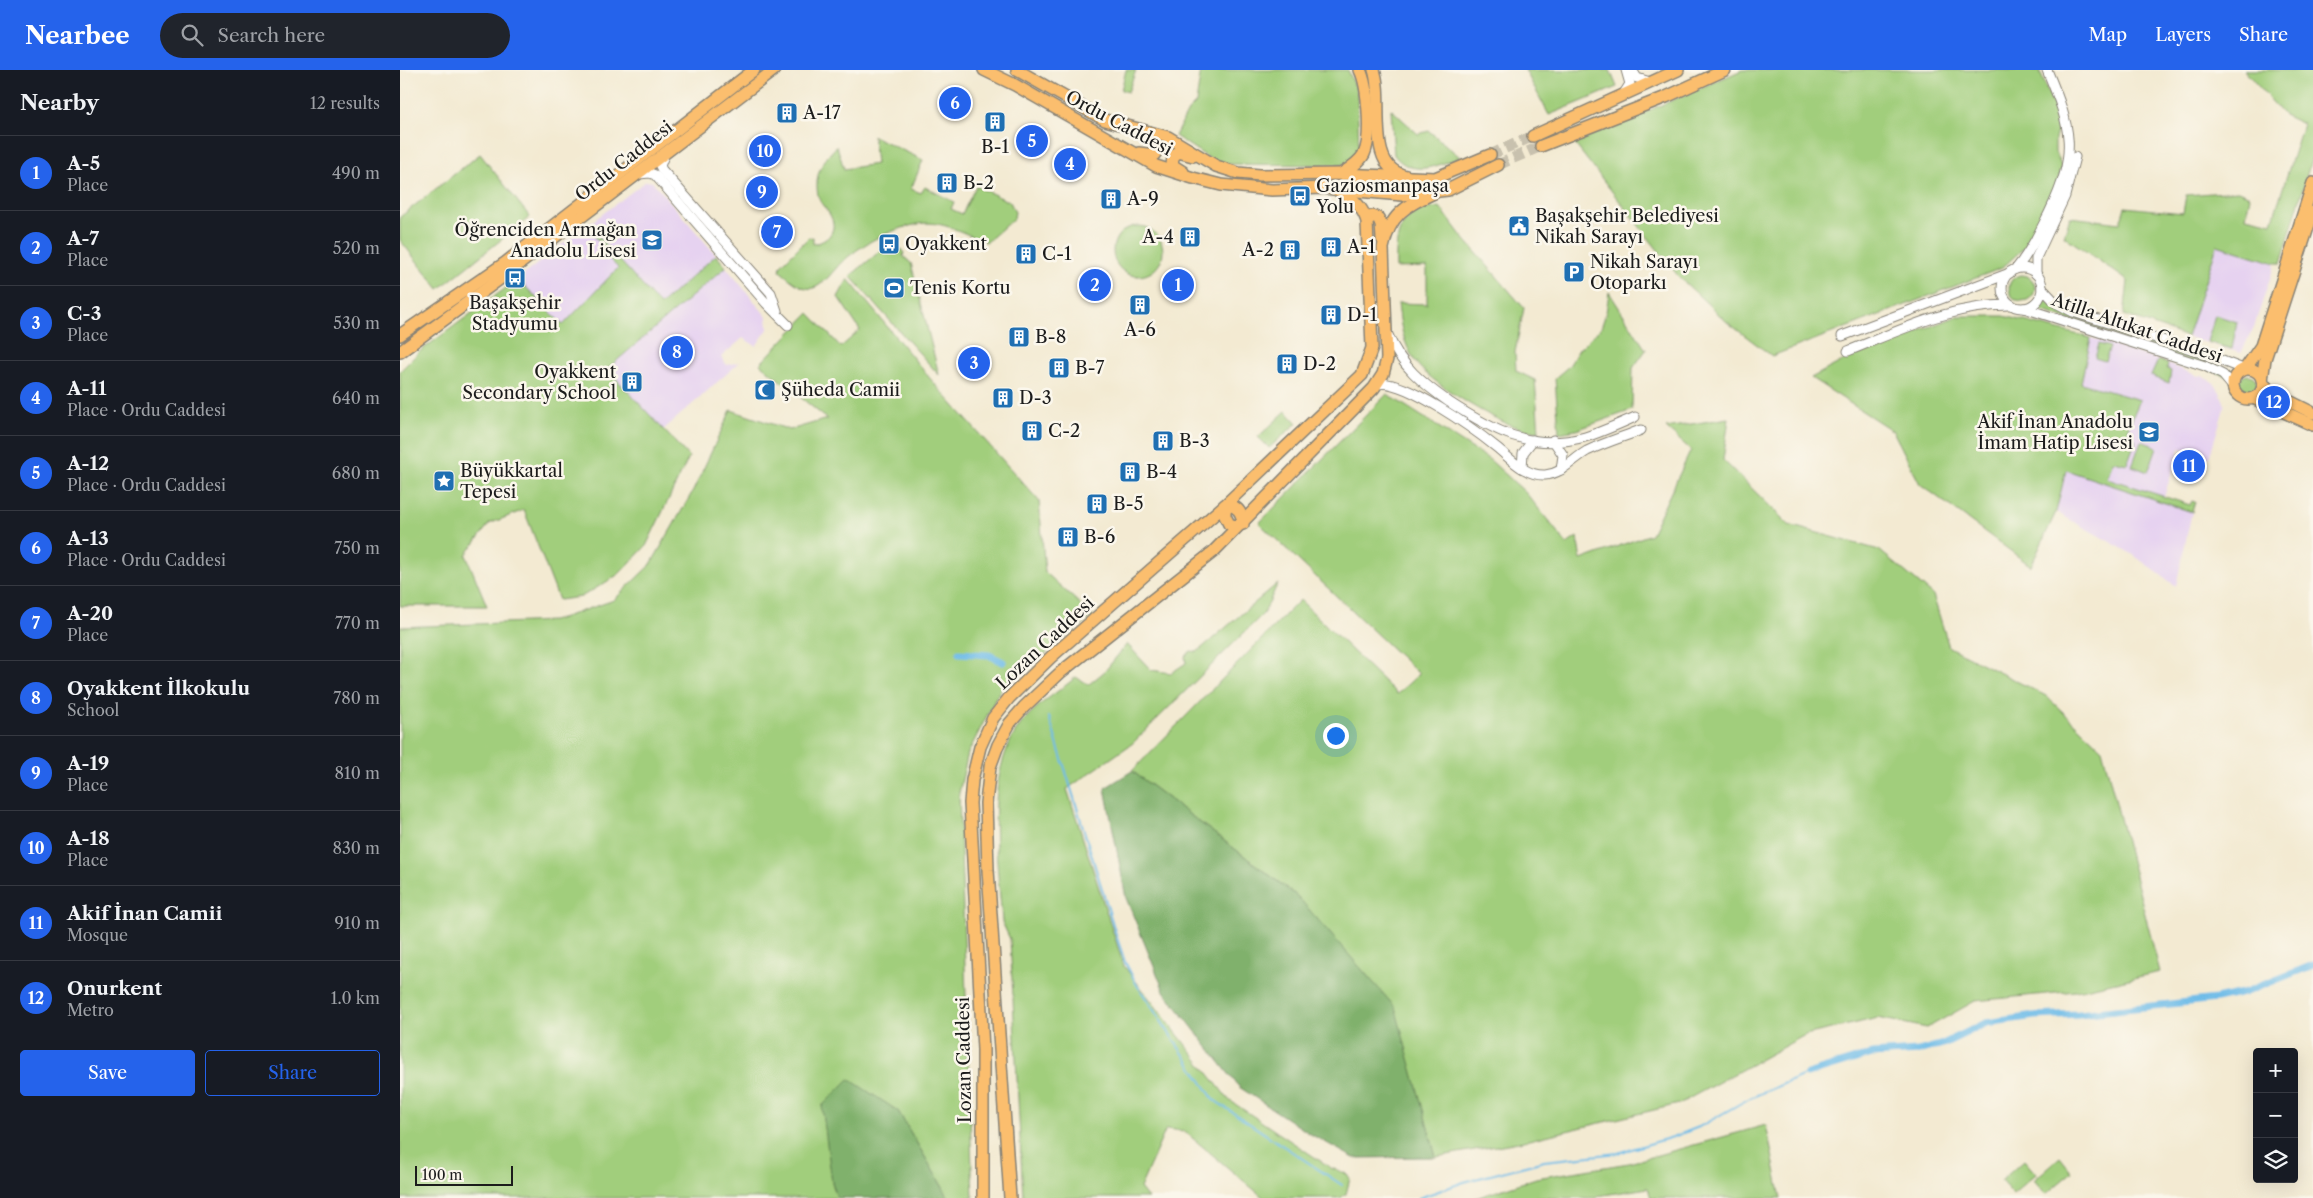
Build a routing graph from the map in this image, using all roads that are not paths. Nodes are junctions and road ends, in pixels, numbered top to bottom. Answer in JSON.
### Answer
{"nodes":[{"id":1,"x":754,"y":70,"type":"edge"},
{"id":2,"x":774,"y":70,"type":"edge"},
{"id":3,"x":984,"y":70,"type":"edge"},
{"id":4,"x":1017,"y":70,"type":"edge"},
{"id":5,"x":1360,"y":70,"type":"edge"},
{"id":6,"x":1374,"y":70,"type":"edge"},
{"id":7,"x":1626,"y":70,"type":"edge"},
{"id":8,"x":1632,"y":70,"type":"edge"},
{"id":9,"x":1678,"y":70,"type":"edge"},
{"id":10,"x":1725,"y":70,"type":"edge"},
{"id":11,"x":2047,"y":70,"type":"edge"},
{"id":12,"x":2052,"y":70,"type":"edge"},
{"id":13,"x":1654,"y":80,"type":"junction"},
{"id":14,"x":1623,"y":95,"type":"junction"},
{"id":15,"x":1666,"y":98,"type":"junction"},
{"id":16,"x":1139,"y":130,"type":"junction"},
{"id":17,"x":1532,"y":136,"type":"tunnel mouth"},
{"id":18,"x":1121,"y":146,"type":"junction"},
{"id":19,"x":1541,"y":146,"type":"tunnel mouth"},
{"id":20,"x":666,"y":151,"type":"junction"},
{"id":21,"x":1490,"y":155,"type":"tunnel mouth"},
{"id":22,"x":1498,"y":165,"type":"tunnel mouth"},
{"id":23,"x":1216,"y":166,"type":"junction"},
{"id":24,"x":636,"y":174,"type":"junction"},
{"id":25,"x":1341,"y":174,"type":"junction"},
{"id":26,"x":1193,"y":178,"type":"junction"},
{"id":27,"x":1425,"y":178,"type":"junction"},
{"id":28,"x":2313,"y":183,"type":"edge"},
{"id":29,"x":1335,"y":189,"type":"junction"},
{"id":30,"x":1436,"y":192,"type":"junction"},
{"id":31,"x":2313,"y":212,"type":"edge"},
{"id":32,"x":1367,"y":221,"type":"junction"},
{"id":33,"x":1383,"y":248,"type":"junction"},
{"id":34,"x":2013,"y":271,"type":"junction"},
{"id":35,"x":2036,"y":274,"type":"junction"},
{"id":36,"x":2042,"y":288,"type":"junction"},
{"id":37,"x":2012,"y":305,"type":"junction"},
{"id":38,"x":2024,"y":308,"type":"junction"},
{"id":39,"x":778,"y":314,"type":"junction"},
{"id":40,"x":788,"y":325,"type":"dead end"},
{"id":41,"x":403,"y":331,"type":"edge"},
{"id":42,"x":425,"y":333,"type":"junction"},
{"id":43,"x":1387,"y":333,"type":"junction"},
{"id":44,"x":1842,"y":336,"type":"dead end"},
{"id":45,"x":1848,"y":351,"type":"dead end"},
{"id":46,"x":400,"y":352,"type":"edge"},
{"id":47,"x":400,"y":358,"type":"edge"},
{"id":48,"x":2244,"y":369,"type":"junction"},
{"id":49,"x":2263,"y":382,"type":"junction"},
{"id":50,"x":1378,"y":384,"type":"junction"},
{"id":51,"x":2234,"y":389,"type":"junction"},
{"id":52,"x":2251,"y":398,"type":"junction"},
{"id":53,"x":2313,"y":413,"type":"edge"},
{"id":54,"x":1635,"y":417,"type":"dead end"},
{"id":55,"x":2313,"y":425,"type":"edge"},
{"id":56,"x":1641,"y":430,"type":"dead end"},
{"id":57,"x":1533,"y":440,"type":"junction"},
{"id":58,"x":1552,"y":440,"type":"junction"},
{"id":59,"x":1522,"y":468,"type":"junction"},
{"id":60,"x":1561,"y":470,"type":"junction"},
{"id":61,"x":1225,"y":505,"type":"junction"},
{"id":62,"x":1243,"y":524,"type":"junction"},
{"id":63,"x":983,"y":1198,"type":"edge"},
{"id":64,"x":1010,"y":1198,"type":"edge"}],
"edges":[{"from":1,"to":41,"type":"main road","name":"Ordu Caddesi"},
{"from":2,"to":20,"type":"main road","name":"Ordu Caddesi"},
{"from":3,"to":18,"type":"main road","name":"Ordu Caddesi"},
{"from":4,"to":16,"type":"main road","name":"Ordu Caddesi"},
{"from":5,"to":25,"type":"main road"},
{"from":6,"to":27,"type":"main road"},
{"from":7,"to":14,"type":"street"},
{"from":8,"to":13,"type":"street"},
{"from":9,"to":13,"type":"main road"},
{"from":10,"to":15,"type":"main road"},
{"from":11,"to":34,"type":"street"},
{"from":12,"to":35,"type":"street"},
{"from":13,"to":14,"type":"main road"},
{"from":13,"to":15,"type":"main road"},
{"from":14,"to":17,"type":"main road"},
{"from":15,"to":19,"type":"main road"},
{"from":16,"to":18,"type":"main road"},
{"from":16,"to":23,"type":"main road","name":"Ordu Caddesi"},
{"from":18,"to":26,"type":"main road","name":"Ordu Caddesi"},
{"from":20,"to":24,"type":"main road","name":"Ordu Caddesi"},
{"from":20,"to":39,"type":"street"},
{"from":21,"to":27,"type":"main road"},
{"from":22,"to":30,"type":"main road"},
{"from":23,"to":25,"type":"main road","name":"Ordu Caddesi"},
{"from":23,"to":26,"type":"main road"},
{"from":24,"to":39,"type":"street"},
{"from":24,"to":42,"type":"main road","name":"Ordu Caddesi"},
{"from":25,"to":27,"type":"main road","name":"Ordu Caddesi"},
{"from":26,"to":29,"type":"main road","name":"Ordu Caddesi"},
{"from":28,"to":48,"type":"main road"},
{"from":29,"to":30,"type":"main road","name":"Ordu Caddesi"},
{"from":29,"to":32,"type":"main road"},
{"from":30,"to":33,"type":"main road"},
{"from":31,"to":49,"type":"main road"},
{"from":32,"to":33,"type":"main road"},
{"from":32,"to":61,"type":"main road","name":"Lozan Caddesi"},
{"from":33,"to":43,"type":"main road"},
{"from":34,"to":35,"type":"street"},
{"from":34,"to":37,"type":"street"},
{"from":34,"to":44,"type":"street"},
{"from":35,"to":36,"type":"street"},
{"from":36,"to":38,"type":"street"},
{"from":36,"to":48,"type":"street","name":"Atilla Altıkat Caddesi"},
{"from":37,"to":38,"type":"street"},
{"from":37,"to":45,"type":"street"},
{"from":38,"to":51,"type":"street","name":"Atilla Altıkat Caddesi"},
{"from":39,"to":40,"type":"street"},
{"from":42,"to":46,"type":"main road","name":"Ordu Caddesi"},
{"from":42,"to":47,"type":"main road"},
{"from":43,"to":50,"type":"main road"},
{"from":43,"to":57,"type":"street"},
{"from":48,"to":49,"type":"main road"},
{"from":48,"to":51,"type":"main road"},
{"from":49,"to":52,"type":"main road"},
{"from":49,"to":53,"type":"main road"},
{"from":50,"to":59,"type":"street"},
{"from":50,"to":62,"type":"main road","name":"Lozan Caddesi"},
{"from":51,"to":52,"type":"main road"},
{"from":52,"to":55,"type":"main road"},
{"from":54,"to":58,"type":"street"},
{"from":56,"to":60,"type":"street"},
{"from":57,"to":58,"type":"street"},
{"from":57,"to":59,"type":"street"},
{"from":58,"to":60,"type":"street"},
{"from":59,"to":60,"type":"street"},
{"from":61,"to":62,"type":"main road"},
{"from":61,"to":63,"type":"main road","name":"Lozan Caddesi"},
{"from":62,"to":64,"type":"main road","name":"Lozan Caddesi"}]}
